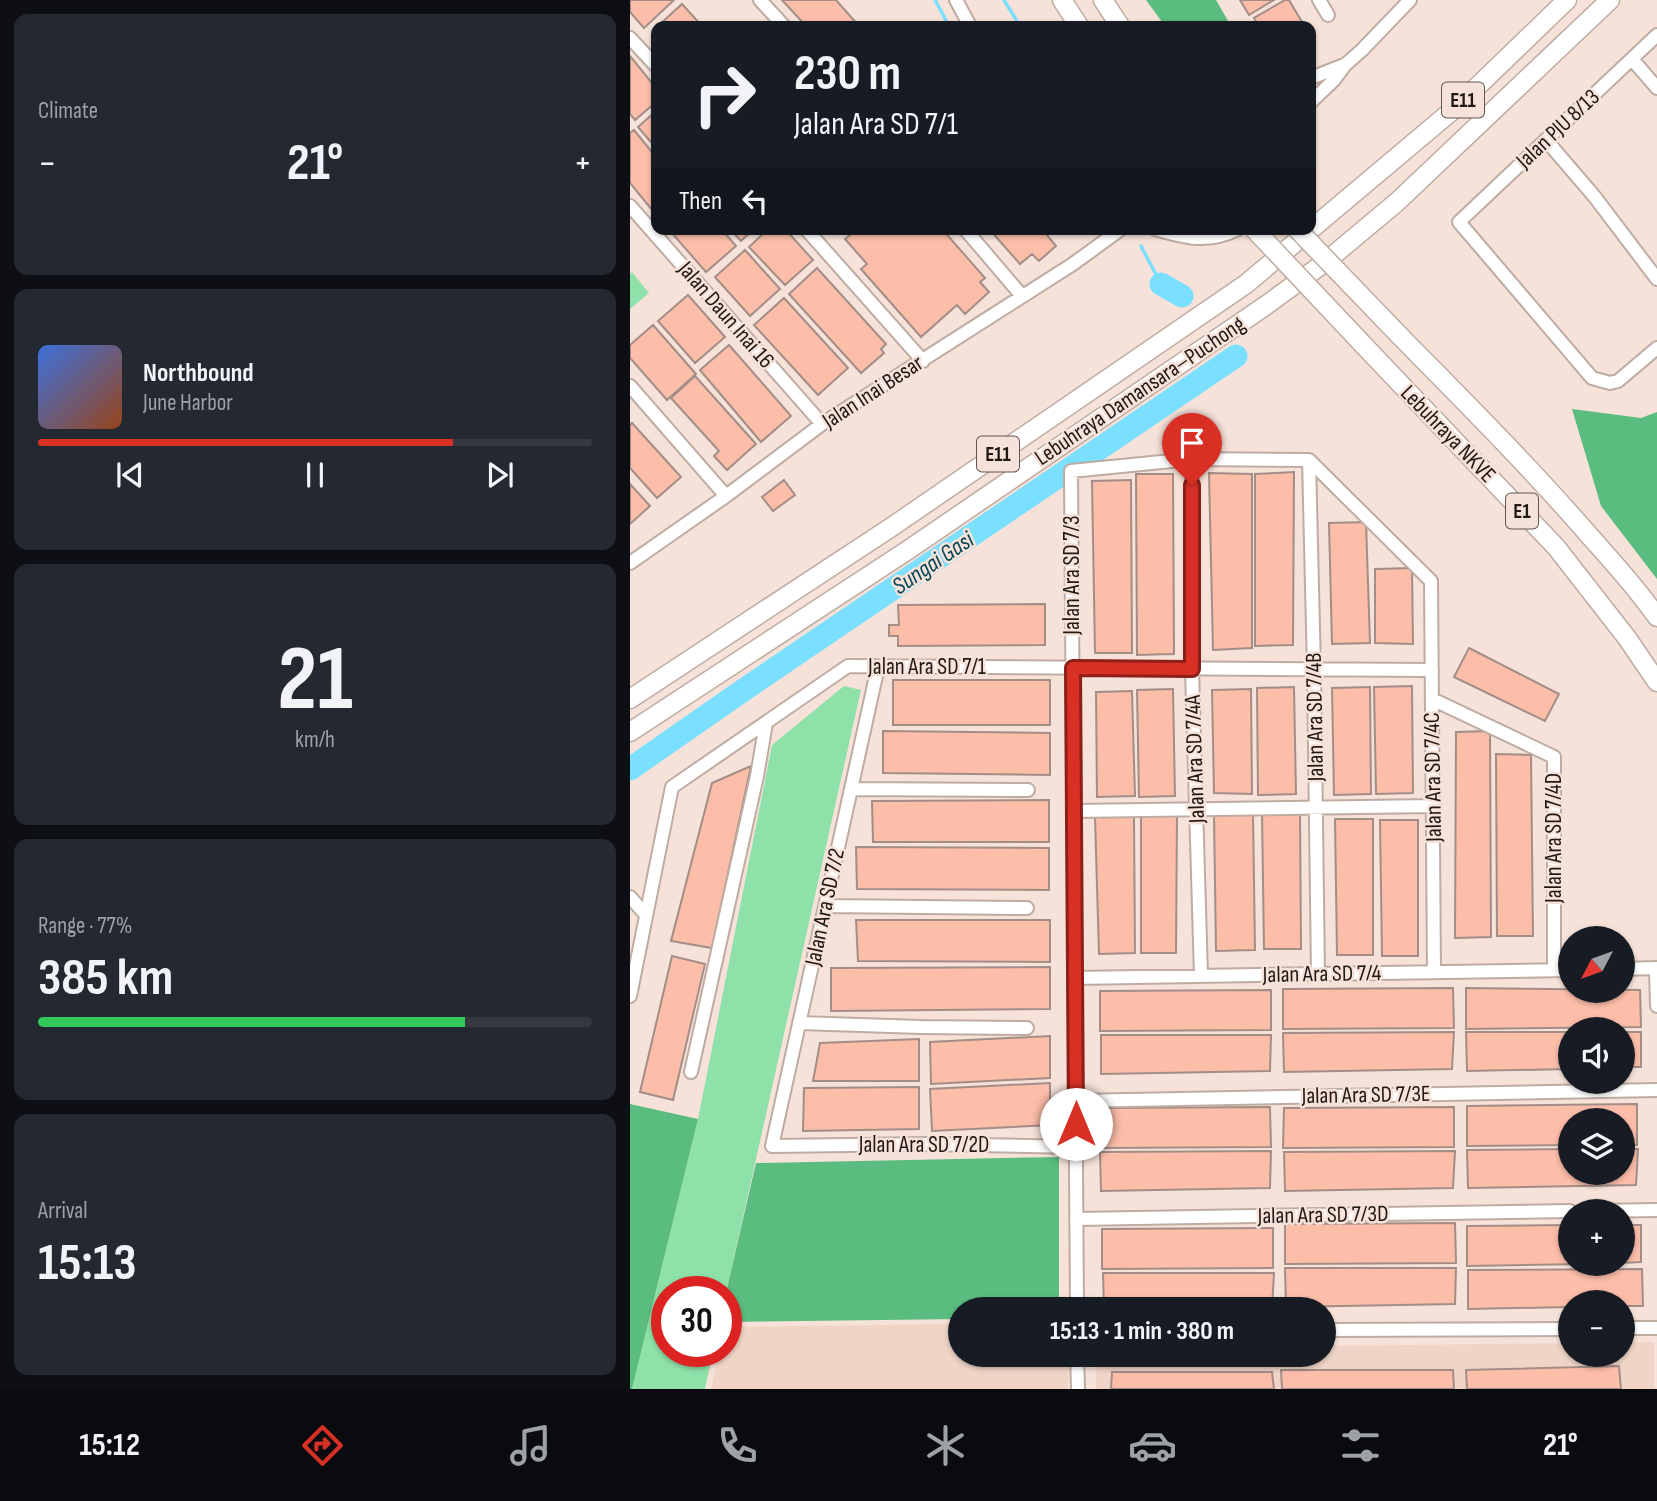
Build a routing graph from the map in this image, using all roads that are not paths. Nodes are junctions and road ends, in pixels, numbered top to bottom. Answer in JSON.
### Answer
{"nodes":[{"id":1,"x":760,"y":0,"type":"edge"},
{"id":2,"x":956,"y":0,"type":"edge"},
{"id":3,"x":1062,"y":0,"type":"edge"},
{"id":4,"x":1102,"y":0,"type":"edge"},
{"id":5,"x":1319,"y":0,"type":"edge"},
{"id":6,"x":1409,"y":0,"type":"edge"},
{"id":7,"x":1567,"y":0,"type":"edge"},
{"id":8,"x":1610,"y":0,"type":"edge"},
{"id":9,"x":1328,"y":15,"type":"dead end"},
{"id":10,"x":779,"y":21,"type":"edge"},
{"id":11,"x":967,"y":21,"type":"edge"},
{"id":12,"x":1076,"y":21,"type":"edge"},
{"id":13,"x":1117,"y":21,"type":"edge"},
{"id":14,"x":1657,"y":35,"type":"edge"},
{"id":15,"x":630,"y":38,"type":"edge"},
{"id":16,"x":1632,"y":59,"type":"junction"},
{"id":17,"x":651,"y":61,"type":"edge"},
{"id":18,"x":1345,"y":65,"type":"junction"},
{"id":19,"x":1316,"y":76,"type":"edge"},
{"id":20,"x":1657,"y":88,"type":"edge"},
{"id":21,"x":1316,"y":97,"type":"edge"},
{"id":22,"x":1546,"y":140,"type":"junction"},
{"id":23,"x":630,"y":206,"type":"edge"},
{"id":24,"x":1316,"y":225,"type":"edge"},
{"id":25,"x":651,"y":230,"type":"edge"},
{"id":26,"x":656,"y":235,"type":"edge"},
{"id":27,"x":811,"y":235,"type":"edge"},
{"id":28,"x":970,"y":235,"type":"edge"},
{"id":29,"x":1113,"y":235,"type":"edge"},
{"id":30,"x":1175,"y":235,"type":"edge"},
{"id":31,"x":1221,"y":235,"type":"edge"},
{"id":32,"x":1260,"y":235,"type":"edge"},
{"id":33,"x":1303,"y":235,"type":"edge"},
{"id":34,"x":1304,"y":235,"type":"edge"},
{"id":35,"x":1657,"y":279,"type":"edge"},
{"id":36,"x":1022,"y":296,"type":"junction"},
{"id":37,"x":1657,"y":348,"type":"edge"},
{"id":38,"x":923,"y":360,"type":"junction"},
{"id":39,"x":630,"y":386,"type":"edge"},
{"id":40,"x":822,"y":424,"type":"junction"},
{"id":41,"x":1192,"y":459,"type":"junction"},
{"id":42,"x":1309,"y":460,"type":"junction"},
{"id":43,"x":726,"y":496,"type":"junction"},
{"id":44,"x":630,"y":563,"type":"edge"},
{"id":45,"x":1657,"y":617,"type":"edge"},
{"id":46,"x":878,"y":667,"type":"junction"},
{"id":47,"x":1073,"y":668,"type":"junction"},
{"id":48,"x":1192,"y":669,"type":"junction"},
{"id":49,"x":1314,"y":670,"type":"junction"},
{"id":50,"x":1432,"y":670,"type":"junction"},
{"id":51,"x":1657,"y":682,"type":"edge"},
{"id":52,"x":630,"y":699,"type":"edge"},
{"id":53,"x":1432,"y":699,"type":"junction"},
{"id":54,"x":766,"y":723,"type":"junction"},
{"id":55,"x":630,"y":732,"type":"edge"},
{"id":56,"x":851,"y":789,"type":"junction"},
{"id":57,"x":1028,"y":790,"type":"dead end"},
{"id":58,"x":1434,"y":806,"type":"junction"},
{"id":59,"x":1316,"y":808,"type":"junction"},
{"id":60,"x":1196,"y":809,"type":"junction"},
{"id":61,"x":1074,"y":811,"type":"junction"},
{"id":62,"x":630,"y":897,"type":"edge"},
{"id":63,"x":825,"y":906,"type":"junction"},
{"id":64,"x":1027,"y":908,"type":"dead end"},
{"id":65,"x":646,"y":915,"type":"junction"},
{"id":66,"x":1635,"y":969,"type":"edge"},
{"id":67,"x":1554,"y":970,"type":"junction"},
{"id":68,"x":1558,"y":970,"type":"edge"},
{"id":69,"x":1434,"y":972,"type":"junction"},
{"id":70,"x":1318,"y":974,"type":"junction"},
{"id":71,"x":1201,"y":976,"type":"junction"},
{"id":72,"x":1075,"y":978,"type":"junction"},
{"id":73,"x":630,"y":996,"type":"edge"},
{"id":74,"x":1657,"y":1006,"type":"edge"},
{"id":75,"x":799,"y":1023,"type":"junction"},
{"id":76,"x":1027,"y":1028,"type":"dead end"},
{"id":77,"x":691,"y":1072,"type":"dead end"},
{"id":78,"x":1657,"y":1090,"type":"edge"},
{"id":79,"x":1076,"y":1101,"type":"junction"},
{"id":80,"x":772,"y":1146,"type":"joint"},
{"id":81,"x":1076,"y":1147,"type":"junction"},
{"id":82,"x":1635,"y":1210,"type":"edge"},
{"id":83,"x":1657,"y":1210,"type":"edge"},
{"id":84,"x":1558,"y":1211,"type":"edge"},
{"id":85,"x":1076,"y":1219,"type":"junction"},
{"id":86,"x":1077,"y":1297,"type":"edge"},
{"id":87,"x":1635,"y":1328,"type":"edge"},
{"id":88,"x":1657,"y":1328,"type":"edge"},
{"id":89,"x":1558,"y":1329,"type":"edge"},
{"id":90,"x":1336,"y":1330,"type":"edge"},
{"id":91,"x":1077,"y":1367,"type":"edge"},
{"id":92,"x":1078,"y":1389,"type":"edge"}],
"edges":[{"from":1,"to":10,"type":"street"},
{"from":2,"to":11,"type":"street"},
{"from":3,"to":12,"type":"highway"},
{"from":4,"to":13,"type":"highway"},
{"from":5,"to":9,"type":"street"},
{"from":6,"to":18,"type":"street"},
{"from":7,"to":24,"type":"highway","name":"Lebuhraya Damansara–Puchong","number":"E11"},
{"from":8,"to":55,"type":"highway","name":"Lebuhraya Damansara–Puchong","number":"E11"},
{"from":14,"to":16,"type":"street","name":"Jalan PJU 8/13"},
{"from":15,"to":17,"type":"street"},
{"from":16,"to":20,"type":"street"},
{"from":16,"to":22,"type":"street","name":"Jalan PJU 8/13"},
{"from":18,"to":19,"type":"street"},
{"from":18,"to":21,"type":"street"},
{"from":22,"to":35,"type":"street"},
{"from":22,"to":37,"type":"street","name":"Jalan PJU 8/13"},
{"from":23,"to":25,"type":"street","name":"Jalan Daun Inai 16"},
{"from":26,"to":40,"type":"street","name":"Jalan Daun Inai 16"},
{"from":27,"to":38,"type":"street"},
{"from":28,"to":36,"type":"street"},
{"from":29,"to":36,"type":"street","name":"Jalan Inai Besar"},
{"from":30,"to":31,"type":"street"},
{"from":32,"to":51,"type":"highway","name":"Lebuhraya NKVE","number":"E1","bridge":true},
{"from":33,"to":45,"type":"highway","name":"Lebuhraya NKVE","number":"E1","bridge":true},
{"from":34,"to":52,"type":"highway","name":"Lebuhraya Damansara–Puchong","number":"E11"},
{"from":36,"to":38,"type":"street","name":"Jalan Inai Besar"},
{"from":38,"to":40,"type":"street","name":"Jalan Inai Besar"},
{"from":39,"to":43,"type":"street"},
{"from":40,"to":43,"type":"street","name":"Jalan Inai Besar"},
{"from":41,"to":42,"type":"street"},
{"from":41,"to":47,"type":"street","name":"Jalan Ara SD 7/3"},
{"from":41,"to":48,"type":"street","name":"Jalan Ara SD 7/4A"},
{"from":42,"to":49,"type":"street","name":"Jalan Ara SD 7/4B"},
{"from":42,"to":50,"type":"street","name":"Jalan Ara SD 7/4C"},
{"from":43,"to":44,"type":"street","name":"Jalan Inai Besar"},
{"from":46,"to":47,"type":"street","name":"Jalan Ara SD 7/1"},
{"from":46,"to":54,"type":"street","name":"Jalan Ara SD 7/1"},
{"from":46,"to":56,"type":"street","name":"Jalan Ara SD 7/2"},
{"from":47,"to":48,"type":"street","name":"Jalan Ara SD 7/1"},
{"from":47,"to":61,"type":"street","name":"Jalan Ara SD 7/3"},
{"from":48,"to":49,"type":"street","name":"Jalan Ara SD 7/1"},
{"from":48,"to":60,"type":"street","name":"Jalan Ara SD 7/4A"},
{"from":49,"to":50,"type":"street","name":"Jalan Ara SD 7/1"},
{"from":49,"to":59,"type":"street","name":"Jalan Ara SD 7/4B"},
{"from":50,"to":53,"type":"street","name":"Jalan Ara SD 7/4C"},
{"from":53,"to":58,"type":"street","name":"Jalan Ara SD 7/4C"},
{"from":53,"to":67,"type":"street","name":"Jalan Ara SD 7/4D"},
{"from":54,"to":65,"type":"street","name":"Jalan Ara SD 7/1"},
{"from":54,"to":77,"type":"street"},
{"from":56,"to":57,"type":"street"},
{"from":56,"to":63,"type":"street","name":"Jalan Ara SD 7/2"},
{"from":58,"to":59,"type":"street"},
{"from":58,"to":69,"type":"street","name":"Jalan Ara SD 7/4C"},
{"from":59,"to":60,"type":"street"},
{"from":59,"to":70,"type":"street","name":"Jalan Ara SD 7/4B"},
{"from":60,"to":61,"type":"street"},
{"from":60,"to":71,"type":"street","name":"Jalan Ara SD 7/4A"},
{"from":61,"to":72,"type":"street","name":"Jalan Ara SD 7/3"},
{"from":62,"to":65,"type":"street"},
{"from":63,"to":64,"type":"street"},
{"from":63,"to":75,"type":"street","name":"Jalan Ara SD 7/2"},
{"from":65,"to":73,"type":"street","name":"Jalan Ara SD 7/1"},
{"from":66,"to":74,"type":"street"},
{"from":67,"to":68,"type":"street","name":"Jalan Ara SD 7/4"},
{"from":67,"to":69,"type":"street","name":"Jalan Ara SD 7/4"},
{"from":69,"to":70,"type":"street","name":"Jalan Ara SD 7/4"},
{"from":70,"to":71,"type":"street","name":"Jalan Ara SD 7/4"},
{"from":71,"to":72,"type":"street","name":"Jalan Ara SD 7/4"},
{"from":72,"to":79,"type":"street","name":"Jalan Ara SD 7/3"},
{"from":75,"to":76,"type":"street"},
{"from":75,"to":80,"type":"street","name":"Jalan Ara SD 7/2"},
{"from":78,"to":79,"type":"street","name":"Jalan Ara SD 7/3E"},
{"from":79,"to":81,"type":"street","name":"Jalan Ara SD 7/3"},
{"from":80,"to":81,"type":"street","name":"Jalan Ara SD 7/2D"},
{"from":81,"to":85,"type":"street","name":"Jalan Ara SD 7/3"},
{"from":82,"to":83,"type":"street"},
{"from":84,"to":85,"type":"street","name":"Jalan Ara SD 7/3D"},
{"from":85,"to":86,"type":"street","name":"Jalan Ara SD 7/3"},
{"from":87,"to":88,"type":"street"},
{"from":89,"to":90,"type":"street"},
{"from":91,"to":92,"type":"street"}]}
